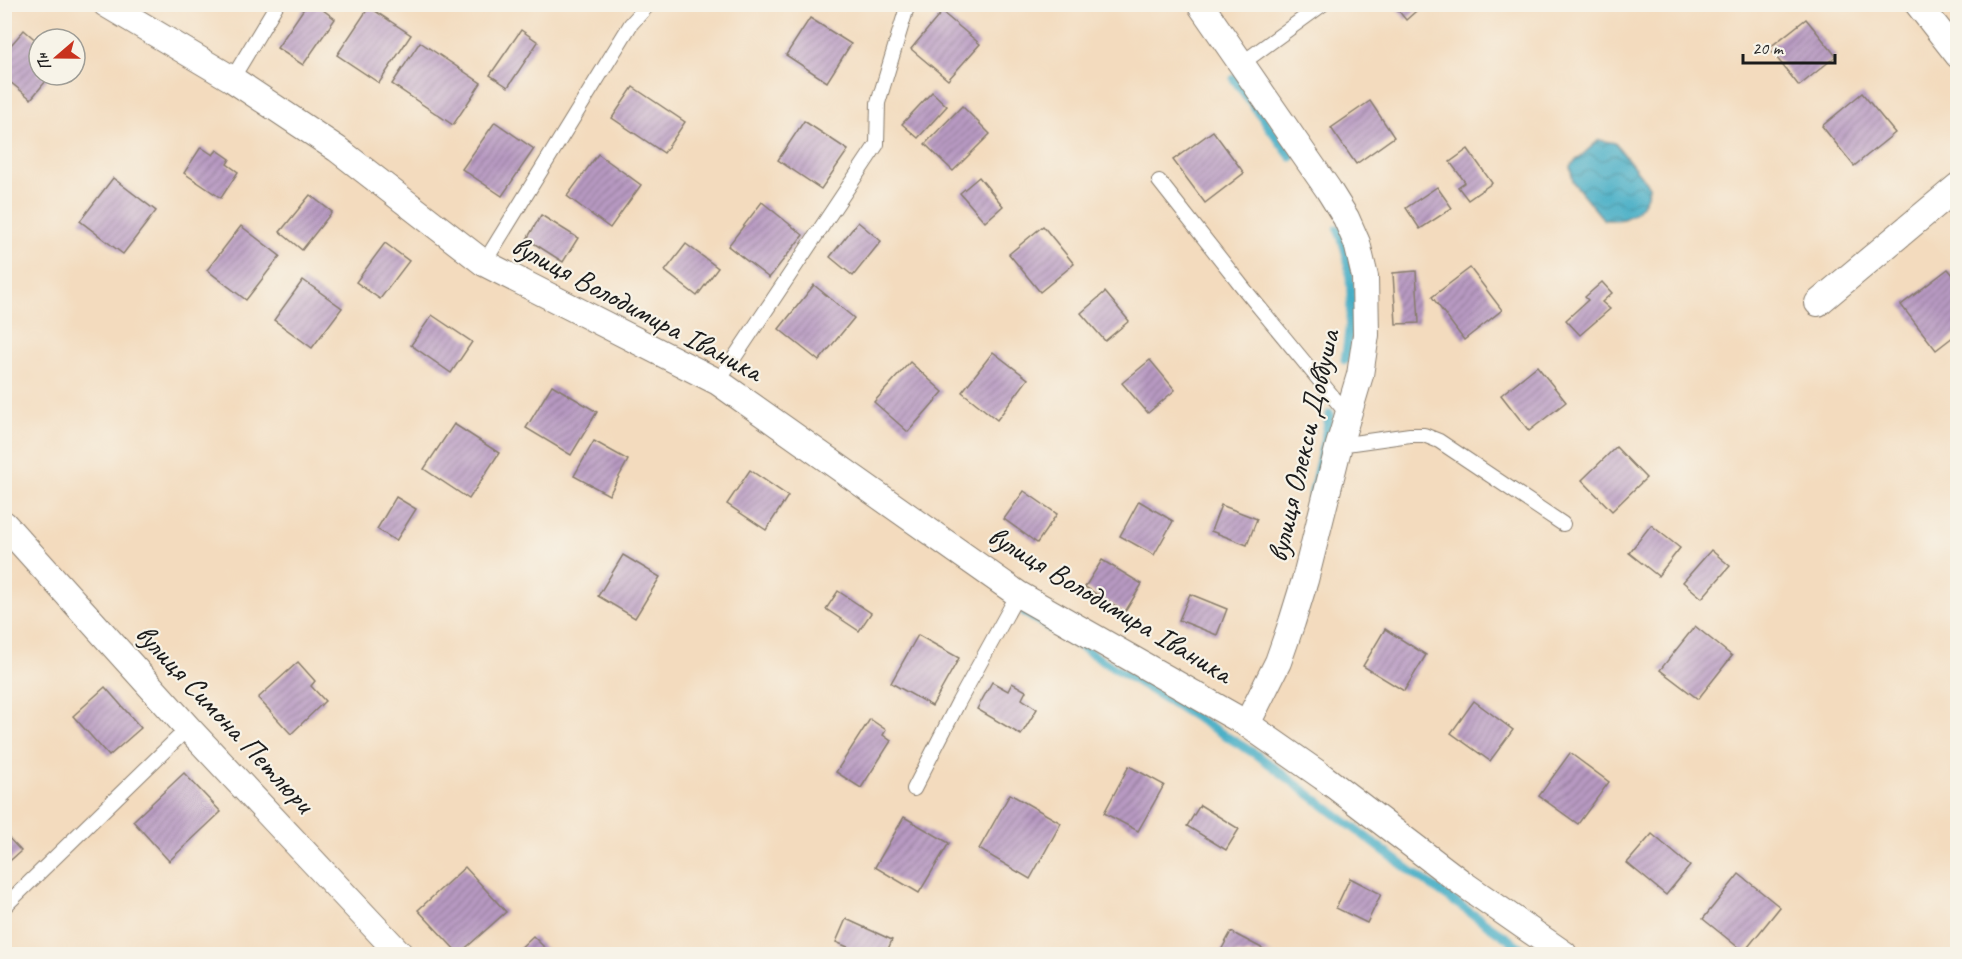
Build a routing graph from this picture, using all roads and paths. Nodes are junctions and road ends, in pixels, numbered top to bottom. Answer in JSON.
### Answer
{"nodes":[{"id":1,"x":106,"y":4,"type":"edge"},
{"id":2,"x":277,"y":4,"type":"edge"},
{"id":3,"x":649,"y":4,"type":"edge"},
{"id":4,"x":909,"y":4,"type":"edge"},
{"id":5,"x":1200,"y":4,"type":"edge"},
{"id":6,"x":1323,"y":4,"type":"edge"},
{"id":7,"x":1918,"y":4,"type":"edge"},
{"id":8,"x":1958,"y":55,"type":"edge"},
{"id":9,"x":1241,"y":64,"type":"junction"},
{"id":10,"x":232,"y":79,"type":"junction"},
{"id":11,"x":1159,"y":181,"type":"dead end"},
{"id":12,"x":1958,"y":186,"type":"edge"},
{"id":13,"x":484,"y":262,"type":"junction"},
{"id":14,"x":1818,"y":303,"type":"dead end"},
{"id":15,"x":718,"y":382,"type":"junction"},
{"id":16,"x":1348,"y":415,"type":"junction"},
{"id":17,"x":1340,"y":445,"type":"junction"},
{"id":18,"x":4,"y":524,"type":"edge"},
{"id":19,"x":1563,"y":524,"type":"dead end"},
{"id":20,"x":1017,"y":594,"type":"junction"},
{"id":21,"x":1247,"y":724,"type":"junction"},
{"id":22,"x":188,"y":728,"type":"junction"},
{"id":23,"x":914,"y":789,"type":"dead end"},
{"id":24,"x":4,"y":907,"type":"edge"},
{"id":25,"x":400,"y":954,"type":"edge"},
{"id":26,"x":1564,"y":954,"type":"edge"}],
"edges":[{"from":1,"to":10,"type":"street","name":"вулиця Володимира Іваника"},
{"from":2,"to":10,"type":"lane"},
{"from":3,"to":13,"type":"lane","name":"вулиця Володимира Іваника"},
{"from":4,"to":15,"type":"lane"},
{"from":5,"to":9,"type":"street","name":"вулиця Олекси Довбуша"},
{"from":6,"to":9,"type":"lane"},
{"from":7,"to":8,"type":"street"},
{"from":9,"to":16,"type":"street","name":"вулиця Олекси Довбуша"},
{"from":10,"to":13,"type":"street","name":"вулиця Володимира Іваника"},
{"from":11,"to":16,"type":"lane"},
{"from":12,"to":14,"type":"street"},
{"from":13,"to":15,"type":"street","name":"вулиця Володимира Іваника"},
{"from":15,"to":20,"type":"street","name":"вулиця Володимира Іваника"},
{"from":16,"to":17,"type":"street","name":"вулиця Олекси Довбуша"},
{"from":17,"to":19,"type":"lane"},
{"from":17,"to":21,"type":"street","name":"вулиця Олекси Довбуша"},
{"from":18,"to":22,"type":"street","name":"вулиця Симона Петлюри"},
{"from":20,"to":21,"type":"street","name":"вулиця Володимира Іваника"},
{"from":20,"to":23,"type":"lane"},
{"from":21,"to":26,"type":"street","name":"вулиця Володимира Іваника"},
{"from":22,"to":24,"type":"lane"},
{"from":22,"to":25,"type":"street","name":"вулиця Симона Петлюри"}]}
